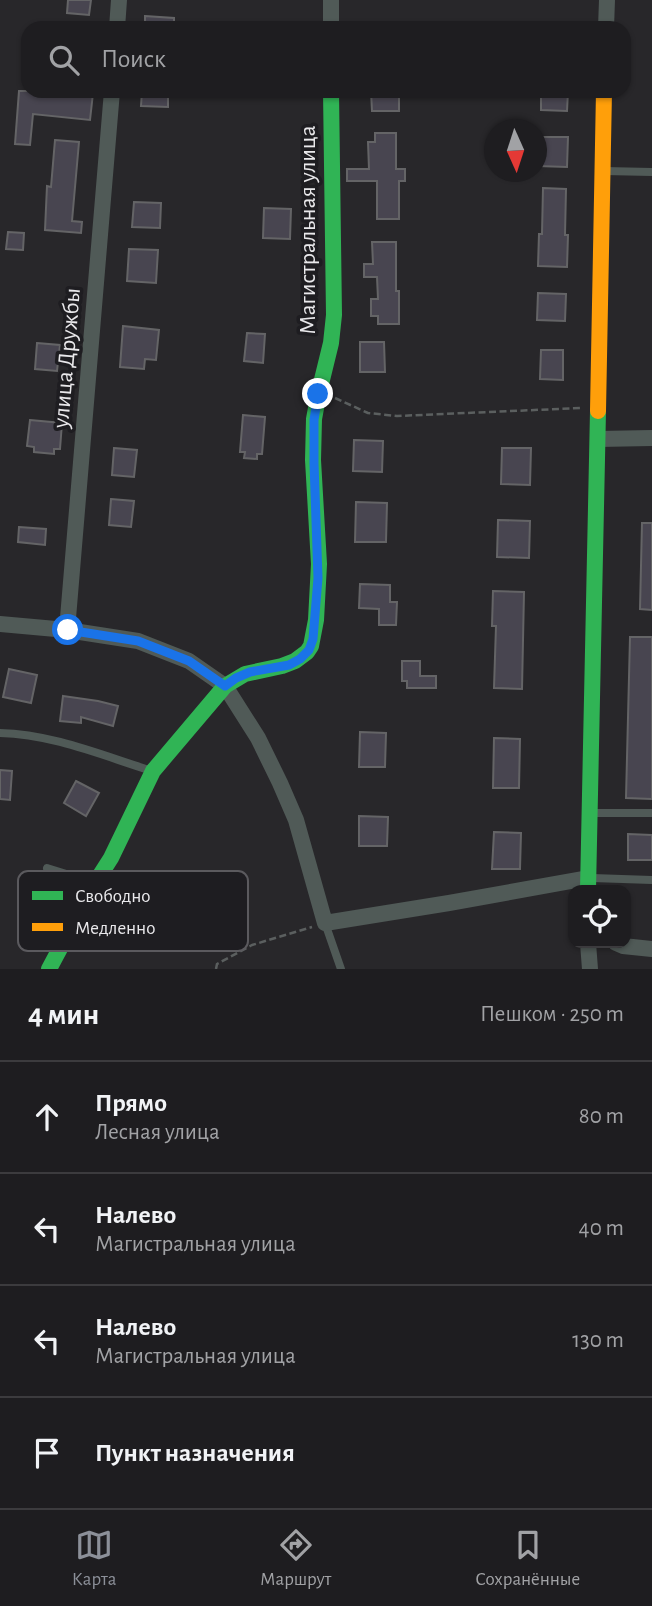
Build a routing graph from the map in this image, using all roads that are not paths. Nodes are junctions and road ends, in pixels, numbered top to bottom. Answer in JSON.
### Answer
{"nodes":[{"id":1,"x":119,"y":0,"type":"edge"},
{"id":2,"x":331,"y":0,"type":"edge"},
{"id":3,"x":607,"y":0,"type":"edge"},
{"id":4,"x":118,"y":21,"type":"edge"},
{"id":5,"x":331,"y":21,"type":"edge"},
{"id":6,"x":606,"y":21,"type":"edge"},
{"id":7,"x":111,"y":98,"type":"edge"},
{"id":8,"x":331,"y":98,"type":"edge"},
{"id":9,"x":604,"y":98,"type":"edge"},
{"id":10,"x":601,"y":171,"type":"junction"},
{"id":11,"x":652,"y":172,"type":"edge"},
{"id":12,"x":652,"y":438,"type":"edge"},
{"id":13,"x":598,"y":439,"type":"junction"},
{"id":14,"x":0,"y":624,"type":"edge"},
{"id":15,"x":68,"y":630,"type":"junction"},
{"id":16,"x":225,"y":686,"type":"junction"},
{"id":17,"x":0,"y":733,"type":"edge"},
{"id":18,"x":153,"y":771,"type":"junction"},
{"id":19,"x":590,"y":813,"type":"junction"},
{"id":20,"x":652,"y":813,"type":"edge"},
{"id":21,"x":47,"y":868,"type":"dead end"},
{"id":22,"x":57,"y":871,"type":"edge"},
{"id":23,"x":103,"y":871,"type":"edge"},
{"id":24,"x":652,"y":880,"type":"edge"},
{"id":25,"x":588,"y":884,"type":"edge"},
{"id":26,"x":325,"y":923,"type":"junction"},
{"id":27,"x":631,"y":947,"type":"edge"},
{"id":28,"x":588,"y":948,"type":"edge"},
{"id":29,"x":652,"y":949,"type":"edge"},
{"id":30,"x":59,"y":951,"type":"edge"},
{"id":31,"x":49,"y":969,"type":"edge"},
{"id":32,"x":341,"y":969,"type":"edge"},
{"id":33,"x":590,"y":969,"type":"edge"}],
"edges":[{"from":1,"to":4,"type":"street"},
{"from":2,"to":5,"type":"street"},
{"from":3,"to":6,"type":"street"},
{"from":7,"to":15,"type":"street","name":"улица Дружбы"},
{"from":8,"to":16,"type":"street","name":"Магистральная улица"},
{"from":9,"to":10,"type":"street"},
{"from":10,"to":11,"type":"lane"},
{"from":10,"to":13,"type":"street"},
{"from":12,"to":13,"type":"street"},
{"from":13,"to":19,"type":"street"},
{"from":14,"to":15,"type":"street"},
{"from":15,"to":16,"type":"street"},
{"from":16,"to":18,"type":"street"},
{"from":16,"to":26,"type":"street"},
{"from":17,"to":18,"type":"lane"},
{"from":18,"to":23,"type":"street"},
{"from":19,"to":20,"type":"lane"},
{"from":19,"to":25,"type":"street"},
{"from":21,"to":22,"type":"lane"},
{"from":24,"to":25,"type":"lane"},
{"from":25,"to":26,"type":"street"},
{"from":26,"to":32,"type":"lane"},
{"from":27,"to":29,"type":"street"},
{"from":28,"to":33,"type":"street"},
{"from":30,"to":31,"type":"street"}]}
